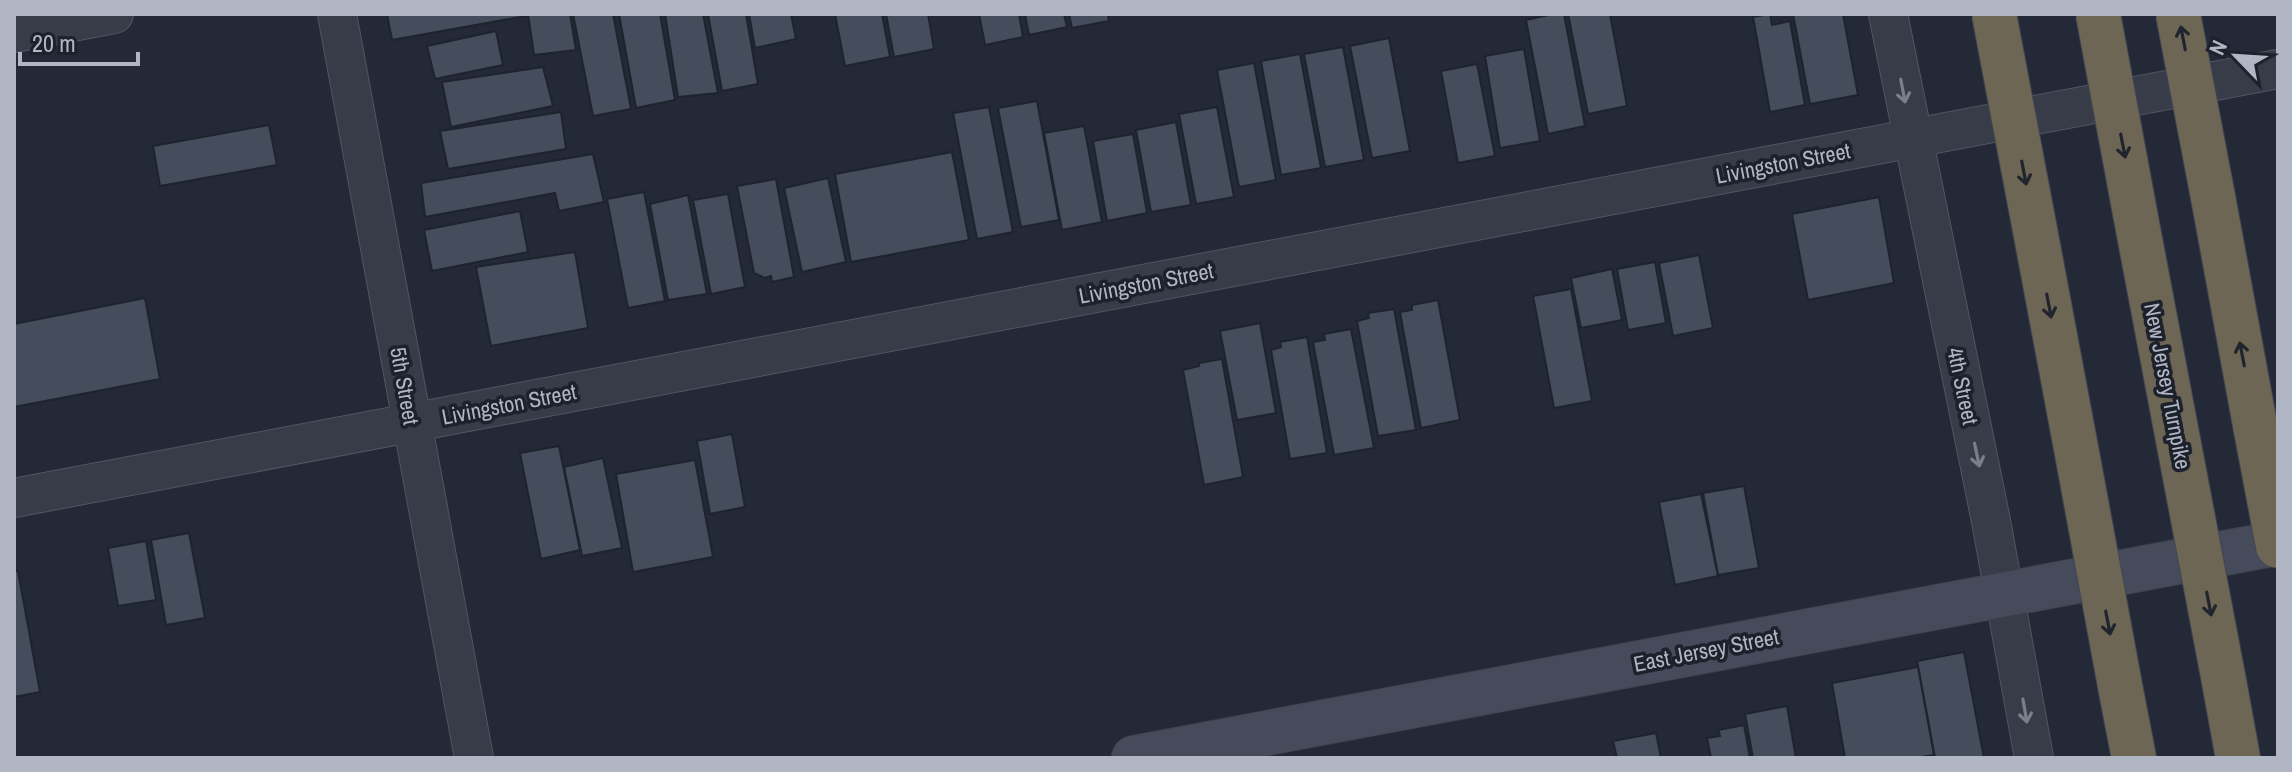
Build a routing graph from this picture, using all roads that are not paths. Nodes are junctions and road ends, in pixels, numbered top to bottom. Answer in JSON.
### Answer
{"nodes":[{"id":1,"x":114,"y":14,"type":"edge"},
{"id":2,"x":337,"y":14,"type":"edge"},
{"id":3,"x":1888,"y":14,"type":"edge"},
{"id":4,"x":1994,"y":14,"type":"edge"},
{"id":5,"x":2098,"y":14,"type":"edge"},
{"id":6,"x":2178,"y":14,"type":"edge"},
{"id":7,"x":14,"y":33,"type":"edge"},
{"id":8,"x":2278,"y":69,"type":"edge"},
{"id":9,"x":1912,"y":139,"type":"junction"},
{"id":10,"x":412,"y":422,"type":"junction"},
{"id":11,"x":14,"y":498,"type":"edge"},
{"id":12,"x":2278,"y":544,"type":"edge"},
{"id":13,"x":2004,"y":594,"type":"junction"},
{"id":14,"x":474,"y":758,"type":"edge"},
{"id":15,"x":1134,"y":758,"type":"edge"},
{"id":16,"x":2034,"y":758,"type":"edge"},
{"id":17,"x":2134,"y":758,"type":"edge"},
{"id":18,"x":2238,"y":758,"type":"edge"}],
"edges":[{"from":1,"to":7,"type":"street"},
{"from":2,"to":10,"type":"street","name":"5th Street"},
{"from":3,"to":9,"type":"street","name":"4th Street","one_way":true},
{"from":4,"to":17,"type":"highway","one_way":true,"bridge":true},
{"from":5,"to":18,"type":"highway","name":"New Jersey Turnpike","one_way":true,"bridge":true},
{"from":12,"to":6,"type":"highway","one_way":true,"bridge":true},
{"from":8,"to":9,"type":"street","name":"Livingston Street"},
{"from":9,"to":10,"type":"street","name":"Livingston Street"},
{"from":9,"to":13,"type":"street","name":"4th Street","one_way":true},
{"from":10,"to":11,"type":"street","name":"Livingston Street"},
{"from":10,"to":14,"type":"street","name":"5th Street"},
{"from":12,"to":13,"type":"street","name":"East Jersey Street"},
{"from":13,"to":15,"type":"street","name":"East Jersey Street"},
{"from":13,"to":16,"type":"street","name":"4th Street","one_way":true}]}
